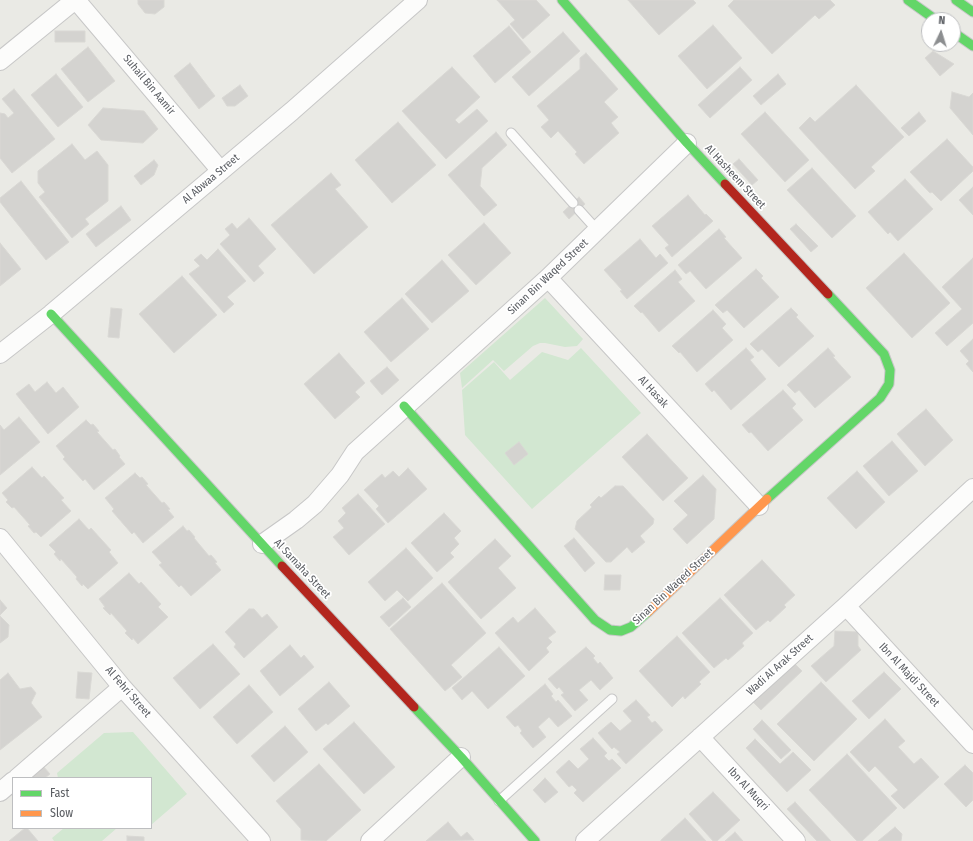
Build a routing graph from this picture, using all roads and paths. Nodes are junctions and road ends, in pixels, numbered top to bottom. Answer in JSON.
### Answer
{"nodes":[{"id":1,"x":76,"y":0,"type":"edge"},
{"id":2,"x":418,"y":0,"type":"edge"},
{"id":3,"x":562,"y":0,"type":"edge"},
{"id":4,"x":908,"y":0,"type":"edge"},
{"id":5,"x":956,"y":0,"type":"edge"},
{"id":6,"x":925,"y":12,"type":"edge"},
{"id":7,"x":973,"y":12,"type":"edge"},
{"id":8,"x":961,"y":38,"type":"edge"},
{"id":9,"x":973,"y":46,"type":"edge"},
{"id":10,"x":0,"y":61,"type":"edge"},
{"id":11,"x":511,"y":133,"type":"dead end"},
{"id":12,"x":687,"y":143,"type":"junction"},
{"id":13,"x":221,"y":171,"type":"junction"},
{"id":14,"x":597,"y":230,"type":"junction"},
{"id":15,"x":548,"y":278,"type":"junction"},
{"id":16,"x":51,"y":314,"type":"junction"},
{"id":17,"x":0,"y":354,"type":"edge"},
{"id":18,"x":890,"y":370,"type":"joint"},
{"id":19,"x":404,"y":406,"type":"junction"},
{"id":20,"x":973,"y":488,"type":"edge"},
{"id":21,"x":759,"y":506,"type":"junction"},
{"id":22,"x":0,"y":538,"type":"edge"},
{"id":23,"x":262,"y":544,"type":"junction"},
{"id":24,"x":846,"y":606,"type":"junction"},
{"id":25,"x":122,"y":687,"type":"junction"},
{"id":26,"x":612,"y":699,"type":"dead end"},
{"id":27,"x":700,"y":737,"type":"junction"},
{"id":28,"x":973,"y":744,"type":"edge"},
{"id":29,"x":462,"y":757,"type":"junction"},
{"id":30,"x":18,"y":777,"type":"edge"},
{"id":31,"x":12,"y":782,"type":"edge"},
{"id":32,"x":0,"y":792,"type":"edge"},
{"id":33,"x":500,"y":800,"type":"junction"},
{"id":34,"x":261,"y":841,"type":"edge"},
{"id":35,"x":370,"y":841,"type":"edge"},
{"id":36,"x":535,"y":841,"type":"edge"},
{"id":37,"x":585,"y":841,"type":"edge"},
{"id":38,"x":796,"y":841,"type":"edge"}],
"edges":[{"from":1,"to":10,"type":"street"},
{"from":1,"to":13,"type":"street","name":"Suhail Bin Aamir"},
{"from":2,"to":13,"type":"street","name":"Al Abwaa Street"},
{"from":3,"to":12,"type":"street","name":"Al Hasheem Street"},
{"from":4,"to":6,"type":"street"},
{"from":5,"to":7,"type":"street"},
{"from":8,"to":9,"type":"street"},
{"from":11,"to":14,"type":"lane"},
{"from":12,"to":14,"type":"street","name":"Sinan Bin Waqed Street"},
{"from":12,"to":18,"type":"street","name":"Al Hasheem Street"},
{"from":13,"to":16,"type":"street","name":"Al Abwaa Street"},
{"from":14,"to":15,"type":"street","name":"Sinan Bin Waqed Street"},
{"from":15,"to":19,"type":"street","name":"Sinan Bin Waqed Street"},
{"from":15,"to":21,"type":"street","name":"Al Hasak"},
{"from":16,"to":17,"type":"street","name":"Al Abwaa Street"},
{"from":16,"to":23,"type":"street","name":"Al Samaha Street"},
{"from":18,"to":21,"type":"street","name":"Sinan Bin Waqed Street"},
{"from":19,"to":21,"type":"street","name":"Sinan Bin Waqed Street"},
{"from":19,"to":23,"type":"street","name":"Sinan Bin Waqed Street"},
{"from":20,"to":24,"type":"street","name":"Wadi Al Arak Street"},
{"from":22,"to":25,"type":"street","name":"Al Fehri Street"},
{"from":23,"to":29,"type":"street","name":"Al Samaha Street"},
{"from":24,"to":27,"type":"street","name":"Wadi Al Arak Street"},
{"from":24,"to":28,"type":"street","name":"Ibn Al Majdi Street"},
{"from":25,"to":30,"type":"street"},
{"from":25,"to":34,"type":"street","name":"Al Fehri Street"},
{"from":26,"to":33,"type":"lane"},
{"from":27,"to":37,"type":"street","name":"Wadi Al Arak Street"},
{"from":27,"to":38,"type":"street","name":"Ibn Al Muqri"},
{"from":29,"to":33,"type":"street","name":"Al Samaha Street"},
{"from":29,"to":35,"type":"street"},
{"from":31,"to":32,"type":"street"},
{"from":33,"to":36,"type":"street","name":"Al Samaha Street"}]}
